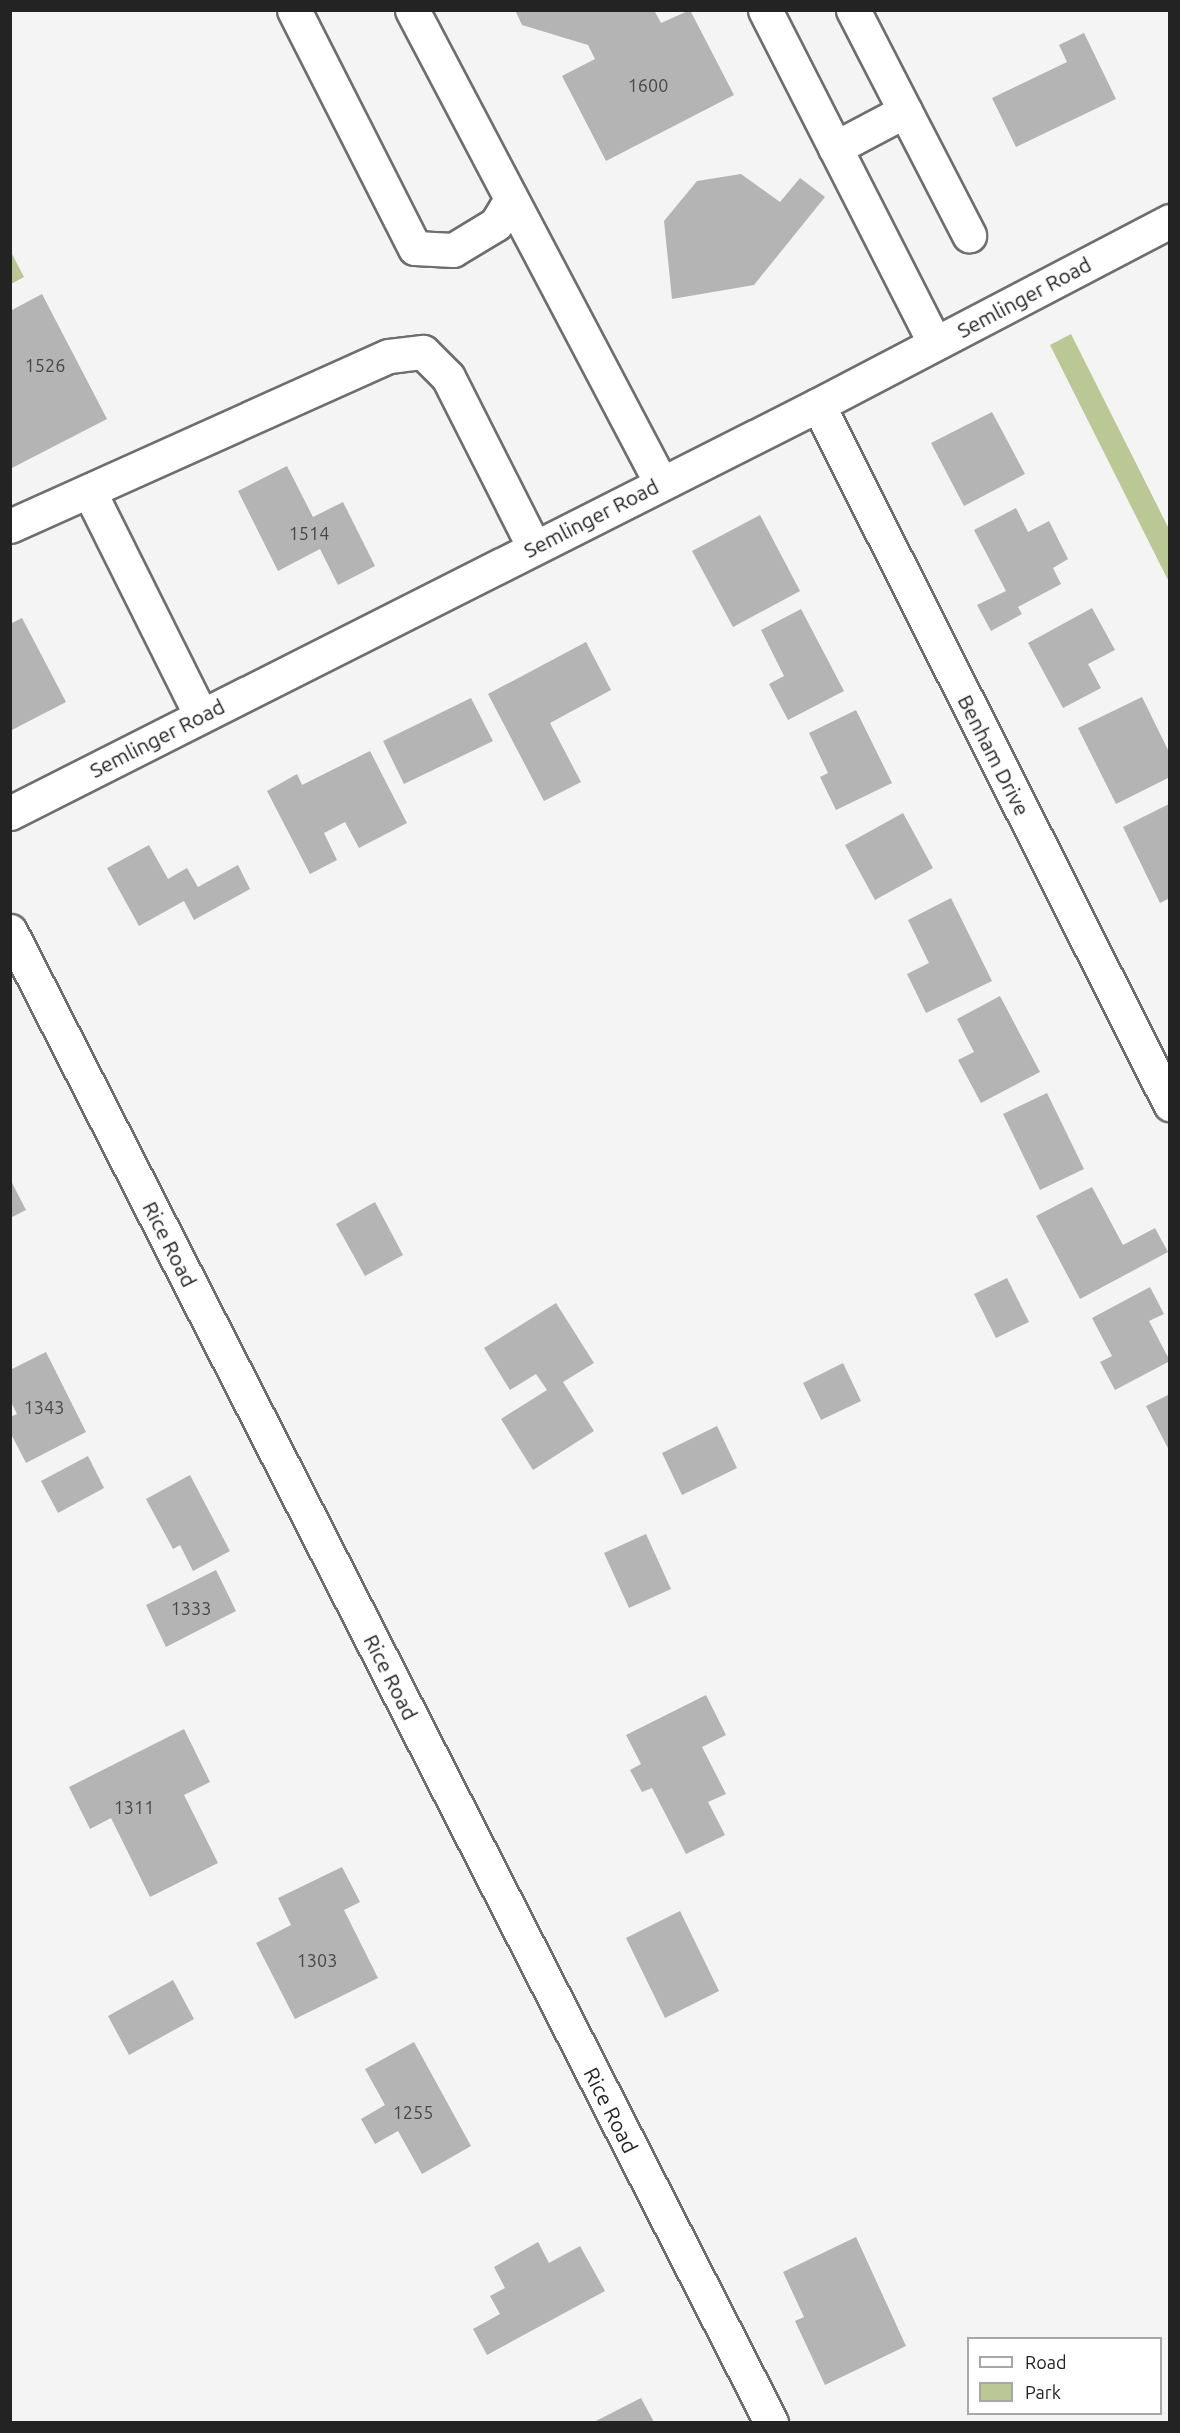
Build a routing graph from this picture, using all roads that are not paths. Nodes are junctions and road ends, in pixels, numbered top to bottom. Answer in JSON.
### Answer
{"nodes":[{"id":1,"x":294,"y":10,"type":"edge"},
{"id":2,"x":412,"y":10,"type":"edge"},
{"id":3,"x":765,"y":10,"type":"edge"},
{"id":4,"x":853,"y":10,"type":"edge"},
{"id":5,"x":905,"y":111,"type":"junction"},
{"id":6,"x":835,"y":148,"type":"junction"},
{"id":7,"x":511,"y":199,"type":"junction"},
{"id":8,"x":1170,"y":221,"type":"edge"},
{"id":9,"x":969,"y":235,"type":"dead end"},
{"id":10,"x":935,"y":343,"type":"junction"},
{"id":11,"x":818,"y":405,"type":"junction"},
{"id":12,"x":661,"y":483,"type":"junction"},
{"id":13,"x":89,"y":491,"type":"junction"},
{"id":14,"x":10,"y":526,"type":"edge"},
{"id":15,"x":534,"y":546,"type":"junction"},
{"id":16,"x":201,"y":716,"type":"junction"},
{"id":17,"x":10,"y":813,"type":"edge"},
{"id":18,"x":10,"y":931,"type":"edge"},
{"id":19,"x":1170,"y":1104,"type":"edge"},
{"id":20,"x":771,"y":2422,"type":"edge"}],
"edges":[{"from":1,"to":7,"type":"street"},
{"from":2,"to":7,"type":"street"},
{"from":3,"to":6,"type":"street"},
{"from":4,"to":5,"type":"street"},
{"from":5,"to":6,"type":"street"},
{"from":5,"to":9,"type":"street"},
{"from":6,"to":10,"type":"street"},
{"from":7,"to":12,"type":"street"},
{"from":8,"to":10,"type":"street","name":"Semlinger Road"},
{"from":10,"to":11,"type":"street","name":"Semlinger Road"},
{"from":11,"to":12,"type":"street","name":"Semlinger Road"},
{"from":11,"to":19,"type":"street","name":"Benham Drive"},
{"from":12,"to":15,"type":"street","name":"Semlinger Road"},
{"from":13,"to":14,"type":"street"},
{"from":13,"to":15,"type":"street"},
{"from":13,"to":16,"type":"street"},
{"from":15,"to":16,"type":"street","name":"Semlinger Road"},
{"from":16,"to":17,"type":"street","name":"Semlinger Road"},
{"from":18,"to":20,"type":"street","name":"Rice Road"}]}
